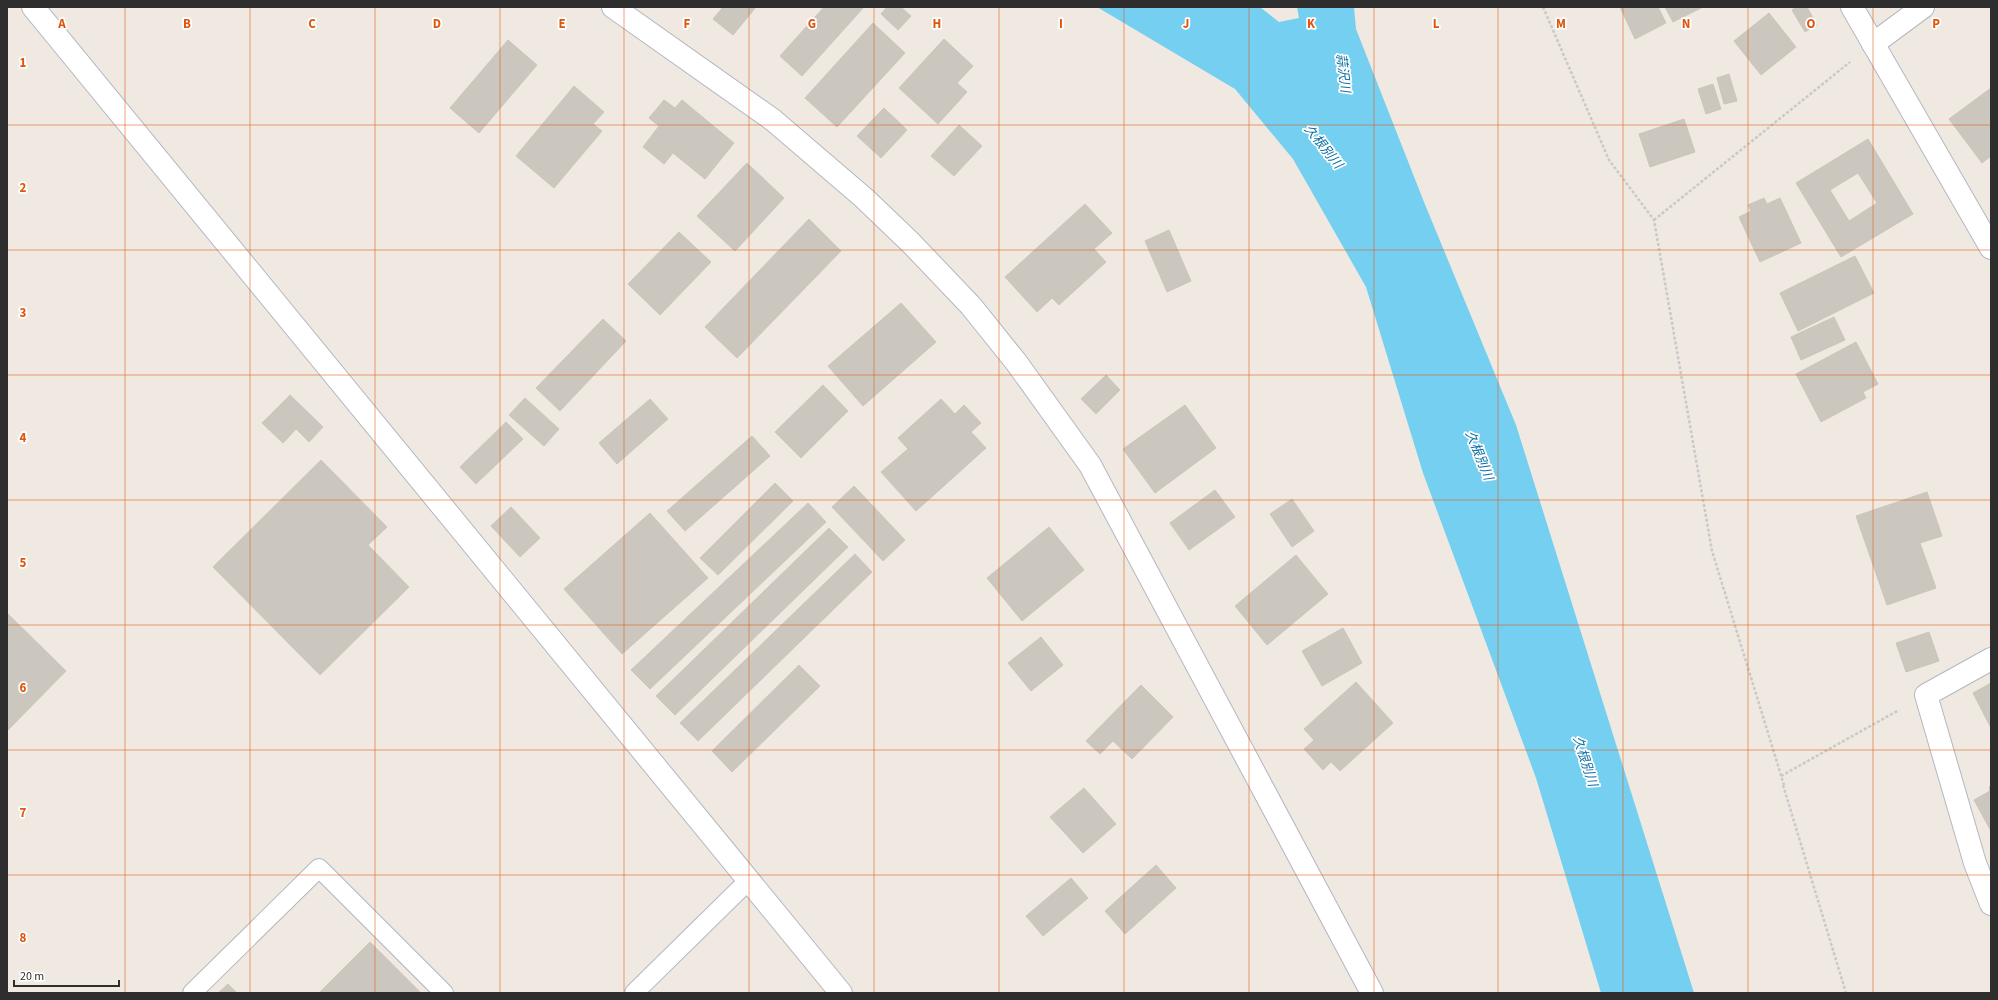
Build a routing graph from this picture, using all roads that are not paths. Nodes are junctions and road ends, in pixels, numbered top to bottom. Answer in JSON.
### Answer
{"nodes":[{"id":1,"x":33,"y":7,"type":"edge"},
{"id":2,"x":613,"y":7,"type":"edge"},
{"id":3,"x":1852,"y":7,"type":"edge"},
{"id":4,"x":1923,"y":7,"type":"edge"},
{"id":5,"x":1873,"y":44,"type":"junction"},
{"id":6,"x":1991,"y":248,"type":"edge"},
{"id":7,"x":1991,"y":659,"type":"edge"},
{"id":8,"x":748,"y":881,"type":"junction"},
{"id":9,"x":1991,"y":904,"type":"edge"},
{"id":10,"x":192,"y":993,"type":"edge"},
{"id":11,"x":444,"y":993,"type":"edge"},
{"id":12,"x":634,"y":993,"type":"edge"},
{"id":13,"x":841,"y":993,"type":"edge"},
{"id":14,"x":1372,"y":993,"type":"edge"}],
"edges":[{"from":1,"to":8,"type":"street"},
{"from":2,"to":14,"type":"street"},
{"from":3,"to":5,"type":"street"},
{"from":4,"to":5,"type":"street"},
{"from":5,"to":6,"type":"street"},
{"from":7,"to":9,"type":"street"},
{"from":8,"to":12,"type":"lane"},
{"from":8,"to":13,"type":"street"},
{"from":10,"to":11,"type":"lane"}]}
